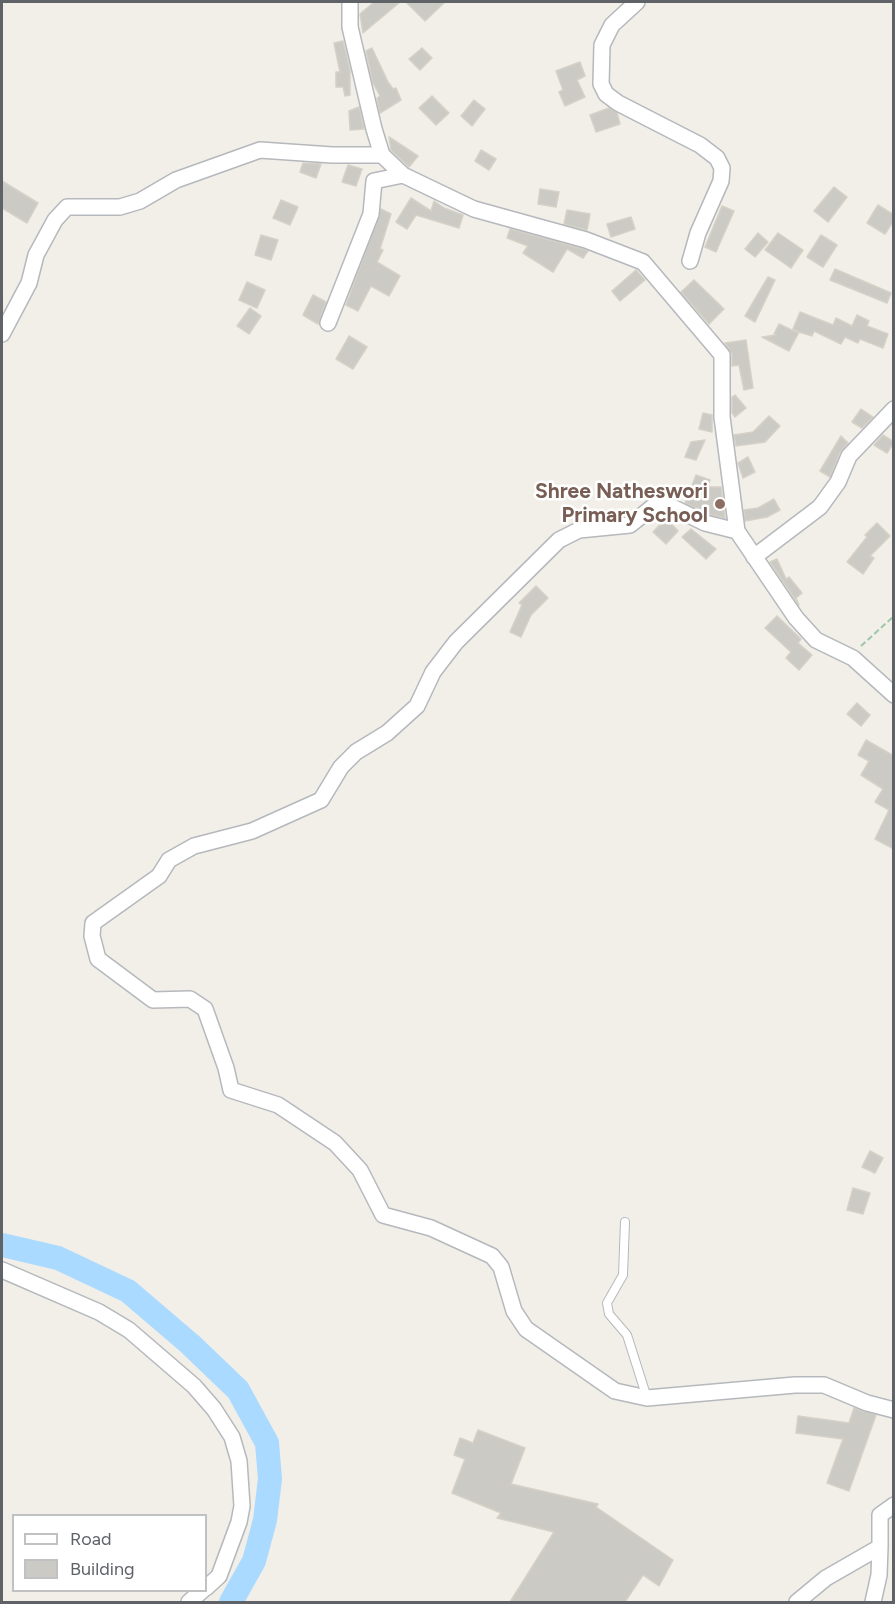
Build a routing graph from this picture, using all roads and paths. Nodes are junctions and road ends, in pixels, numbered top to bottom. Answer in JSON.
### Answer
{"nodes":[{"id":1,"x":350,"y":2,"type":"edge"},
{"id":2,"x":637,"y":2,"type":"edge"},
{"id":3,"x":382,"y":155,"type":"junction"},
{"id":4,"x":403,"y":175,"type":"junction"},
{"id":5,"x":690,"y":261,"type":"dead end"},
{"id":6,"x":328,"y":322,"type":"dead end"},
{"id":7,"x":2,"y":334,"type":"edge"},
{"id":8,"x":894,"y":409,"type":"edge"},
{"id":9,"x":737,"y":531,"type":"junction"},
{"id":10,"x":754,"y":557,"type":"junction"},
{"id":11,"x":894,"y":616,"type":"edge"},
{"id":12,"x":851,"y":657,"type":"junction"},
{"id":13,"x":894,"y":695,"type":"edge"},
{"id":14,"x":625,"y":1222,"type":"dead end"},
{"id":15,"x":2,"y":1270,"type":"edge"},
{"id":16,"x":647,"y":1398,"type":"junction"},
{"id":17,"x":894,"y":1410,"type":"edge"},
{"id":18,"x":894,"y":1505,"type":"edge"},
{"id":19,"x":880,"y":1547,"type":"junction"},
{"id":20,"x":207,"y":1586,"type":"edge"},
{"id":21,"x":201,"y":1592,"type":"edge"},
{"id":22,"x":189,"y":1602,"type":"edge"},
{"id":23,"x":797,"y":1602,"type":"edge"},
{"id":24,"x":873,"y":1602,"type":"edge"}],
"edges":[{"from":1,"to":3,"type":"street"},
{"from":2,"to":5,"type":"street"},
{"from":3,"to":4,"type":"street"},
{"from":3,"to":7,"type":"street"},
{"from":4,"to":6,"type":"street"},
{"from":4,"to":9,"type":"street"},
{"from":8,"to":10,"type":"street"},
{"from":9,"to":10,"type":"street"},
{"from":9,"to":16,"type":"street"},
{"from":10,"to":12,"type":"street"},
{"from":11,"to":12,"type":"path"},
{"from":12,"to":13,"type":"street"},
{"from":14,"to":16,"type":"lane"},
{"from":15,"to":20,"type":"street"},
{"from":16,"to":17,"type":"street"},
{"from":18,"to":19,"type":"street"},
{"from":19,"to":23,"type":"street"},
{"from":19,"to":24,"type":"street"},
{"from":21,"to":22,"type":"street"}]}
